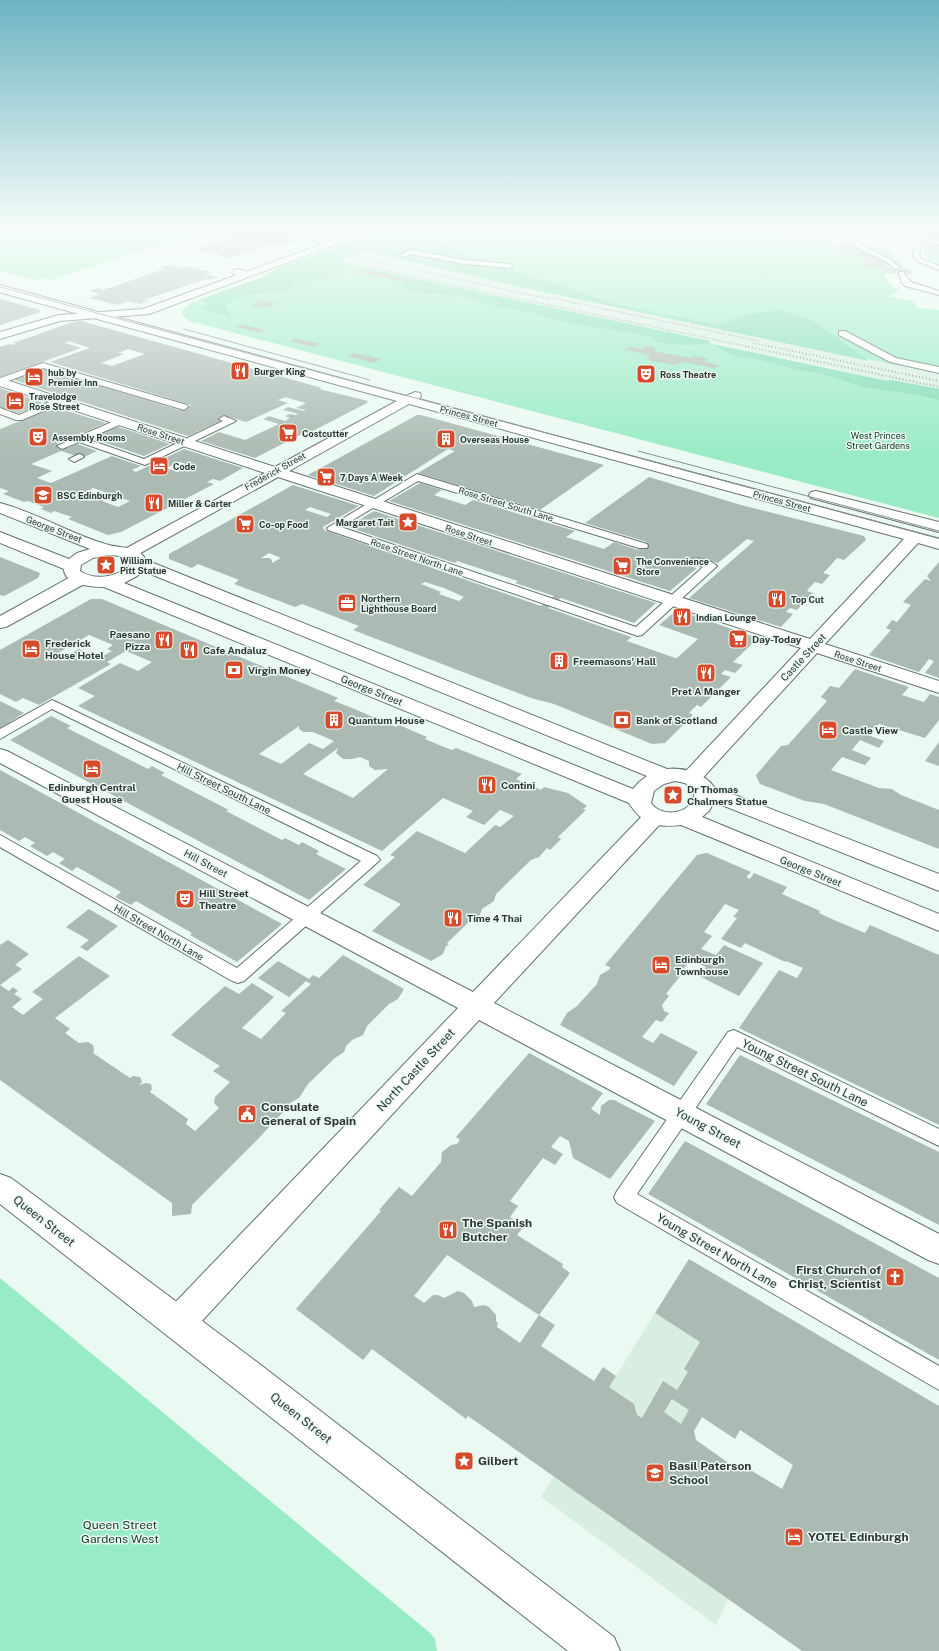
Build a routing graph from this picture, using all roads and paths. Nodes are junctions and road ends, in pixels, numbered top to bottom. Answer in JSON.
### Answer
{"nodes":[{"id":1,"x":58,"y":305,"type":"edge"},
{"id":2,"x":86,"y":305,"type":"edge"},
{"id":3,"x":162,"y":305,"type":"edge"},
{"id":4,"x":128,"y":314,"type":"junction"},
{"id":5,"x":95,"y":315,"type":"junction"},
{"id":6,"x":842,"y":333,"type":"dead end"},
{"id":7,"x":0,"y":336,"type":"edge"},
{"id":8,"x":939,"y":370,"type":"edge"},
{"id":9,"x":0,"y":381,"type":"edge"},
{"id":10,"x":423,"y":392,"type":"junction"},
{"id":11,"x":407,"y":399,"type":"junction"},
{"id":12,"x":59,"y":401,"type":"junction"},
{"id":13,"x":184,"y":407,"type":"dead end"},
{"id":14,"x":0,"y":411,"type":"edge"},
{"id":15,"x":224,"y":419,"type":"dead end"},
{"id":16,"x":121,"y":421,"type":"junction"},
{"id":17,"x":79,"y":439,"type":"junction"},
{"id":18,"x":186,"y":442,"type":"junction"},
{"id":19,"x":62,"y":446,"type":"dead end"},
{"id":20,"x":630,"y":446,"type":"dead end"},
{"id":21,"x":275,"y":472,"type":"junction"},
{"id":22,"x":805,"y":492,"type":"dead end"},
{"id":23,"x":373,"y":503,"type":"junction"},
{"id":24,"x":0,"y":508,"type":"edge"},
{"id":25,"x":939,"y":527,"type":"edge"},
{"id":26,"x":0,"y":537,"type":"edge"},
{"id":27,"x":915,"y":537,"type":"junction"},
{"id":28,"x":939,"y":544,"type":"edge"},
{"id":29,"x":643,"y":546,"type":"dead end"},
{"id":30,"x":108,"y":550,"type":"junction"},
{"id":31,"x":134,"y":558,"type":"junction"},
{"id":32,"x":696,"y":561,"type":"dead end"},
{"id":33,"x":76,"y":572,"type":"junction"},
{"id":34,"x":105,"y":581,"type":"junction"},
{"id":35,"x":673,"y":601,"type":"junction"},
{"id":36,"x":0,"y":623,"type":"edge"},
{"id":37,"x":816,"y":643,"type":"junction"},
{"id":38,"x":939,"y":687,"type":"edge"},
{"id":39,"x":0,"y":736,"type":"edge"},
{"id":40,"x":0,"y":755,"type":"edge"},
{"id":41,"x":665,"y":776,"type":"junction"},
{"id":42,"x":698,"y":785,"type":"junction"},
{"id":43,"x":646,"y":808,"type":"junction"},
{"id":44,"x":684,"y":818,"type":"junction"},
{"id":45,"x":0,"y":840,"type":"edge"},
{"id":46,"x":939,"y":883,"type":"edge"},
{"id":47,"x":308,"y":917,"type":"junction"},
{"id":48,"x":939,"y":923,"type":"edge"},
{"id":49,"x":476,"y":1006,"type":"junction"},
{"id":50,"x":681,"y":1114,"type":"junction"},
{"id":51,"x":939,"y":1138,"type":"edge"},
{"id":52,"x":0,"y":1187,"type":"edge"},
{"id":53,"x":939,"y":1250,"type":"edge"},
{"id":54,"x":178,"y":1323,"type":"junction"},
{"id":55,"x":939,"y":1379,"type":"edge"},
{"id":56,"x":600,"y":1651,"type":"edge"}],
"edges":[{"from":1,"to":5,"type":"street","name":"Princes Street"},
{"from":2,"to":4,"type":"street","name":"Princes Street"},
{"from":3,"to":4,"type":"street"},
{"from":4,"to":5,"type":"street"},
{"from":4,"to":10,"type":"street","name":"Princes Street"},
{"from":5,"to":7,"type":"street"},
{"from":5,"to":11,"type":"street","name":"Princes Street"},
{"from":6,"to":8,"type":"lane"},
{"from":9,"to":12,"type":"street","name":"Rose Street"},
{"from":9,"to":13,"type":"lane"},
{"from":10,"to":11,"type":"street","name":"Frederick Street"},
{"from":10,"to":20,"type":"street","name":"Princes Street"},
{"from":11,"to":21,"type":"street","name":"Frederick Street"},
{"from":11,"to":27,"type":"street","name":"Princes Street"},
{"from":12,"to":14,"type":"lane"},
{"from":12,"to":16,"type":"street","name":"Rose Street"},
{"from":15,"to":18,"type":"lane"},
{"from":16,"to":17,"type":"lane"},
{"from":16,"to":18,"type":"street","name":"Rose Street"},
{"from":17,"to":18,"type":"lane"},
{"from":17,"to":19,"type":"lane"},
{"from":18,"to":21,"type":"street","name":"Rose Street"},
{"from":21,"to":23,"type":"street","name":"Rose Street"},
{"from":21,"to":31,"type":"street","name":"Frederick Street"},
{"from":22,"to":25,"type":"street","name":"Princes Street"},
{"from":23,"to":29,"type":"lane","name":"Rose Street South Lane"},
{"from":23,"to":35,"type":"street","name":"Rose Street"},
{"from":23,"to":35,"type":"lane","name":"Rose Street North Lane"},
{"from":24,"to":30,"type":"street","name":"George Street"},
{"from":26,"to":33,"type":"street","name":"George Street"},
{"from":27,"to":28,"type":"street","name":"Princes Street"},
{"from":27,"to":37,"type":"street","name":"Castle Street"},
{"from":30,"to":31,"type":"street","name":"George Street"},
{"from":30,"to":33,"type":"street","name":"George Street"},
{"from":31,"to":34,"type":"street","name":"George Street"},
{"from":31,"to":41,"type":"street","name":"George Street"},
{"from":32,"to":35,"type":"lane"},
{"from":33,"to":34,"type":"street","name":"George Street"},
{"from":33,"to":36,"type":"street"},
{"from":34,"to":43,"type":"street","name":"George Street"},
{"from":35,"to":37,"type":"street","name":"Rose Street"},
{"from":37,"to":38,"type":"street","name":"Rose Street"},
{"from":37,"to":42,"type":"street","name":"Castle Street"},
{"from":39,"to":47,"type":"lane","name":"Hill Street South Lane"},
{"from":40,"to":47,"type":"street","name":"Hill Street"},
{"from":41,"to":42,"type":"street","name":"George Street"},
{"from":41,"to":43,"type":"street"},
{"from":42,"to":44,"type":"street"},
{"from":42,"to":46,"type":"street","name":"George Street"},
{"from":43,"to":44,"type":"street","name":"George Street"},
{"from":43,"to":49,"type":"street","name":"North Castle Street"},
{"from":44,"to":48,"type":"street","name":"George Street"},
{"from":45,"to":47,"type":"lane","name":"Hill Street North Lane"},
{"from":47,"to":49,"type":"street","name":"Hill Street"},
{"from":49,"to":50,"type":"street","name":"Young Street"},
{"from":49,"to":54,"type":"street","name":"North Castle Street"},
{"from":50,"to":51,"type":"lane","name":"Young Street South Lane"},
{"from":50,"to":53,"type":"street","name":"Young Street"},
{"from":50,"to":55,"type":"lane","name":"Young Street North Lane"},
{"from":52,"to":54,"type":"street","name":"Queen Street"},
{"from":54,"to":56,"type":"street","name":"Queen Street"}]}
